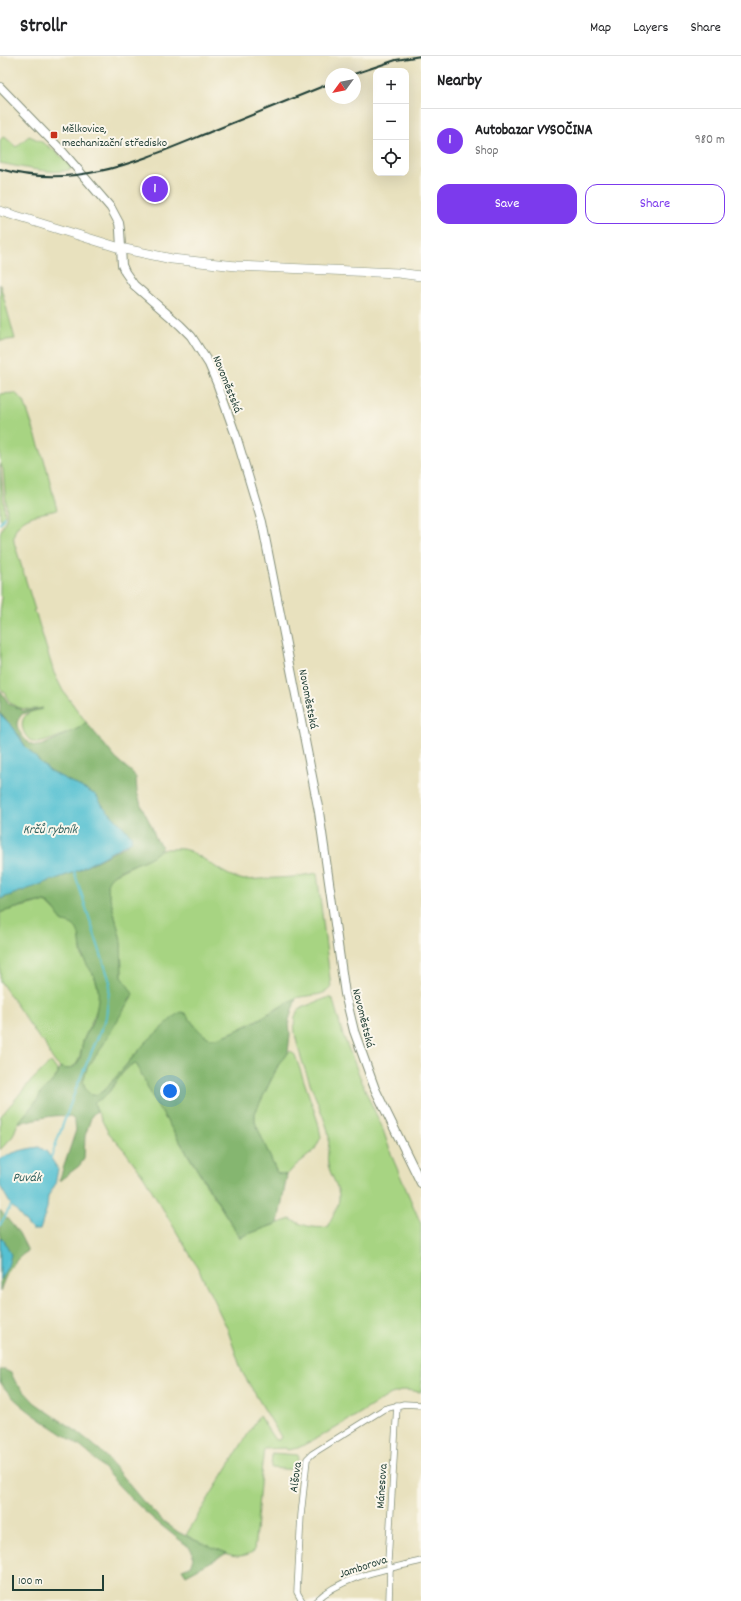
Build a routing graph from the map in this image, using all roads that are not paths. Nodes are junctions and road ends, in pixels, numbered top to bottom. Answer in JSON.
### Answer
{"nodes":[{"id":1,"x":0,"y":87,"type":"edge"},
{"id":2,"x":0,"y":211,"type":"edge"},
{"id":3,"x":120,"y":248,"type":"junction"},
{"id":4,"x":421,"y":276,"type":"edge"},
{"id":5,"x":420,"y":1180,"type":"edge"},
{"id":6,"x":397,"y":1405,"type":"junction"},
{"id":7,"x":421,"y":1405,"type":"edge"},
{"id":8,"x":421,"y":1561,"type":"edge"},
{"id":9,"x":390,"y":1569,"type":"junction"},
{"id":10,"x":302,"y":1601,"type":"edge"},
{"id":11,"x":316,"y":1601,"type":"edge"},
{"id":12,"x":390,"y":1601,"type":"edge"}],
"edges":[{"from":1,"to":3,"type":"street","name":"Novoměstská"},
{"from":2,"to":3,"type":"main road"},
{"from":3,"to":4,"type":"main road"},
{"from":3,"to":5,"type":"street","name":"Novoměstská"},
{"from":6,"to":7,"type":"street"},
{"from":6,"to":9,"type":"street","name":"Mánesova"},
{"from":6,"to":10,"type":"street","name":"Alšova"},
{"from":8,"to":9,"type":"street","name":"Jamborova"},
{"from":9,"to":11,"type":"street","name":"Jamborova"},
{"from":9,"to":12,"type":"street","name":"Mánesova"}]}
